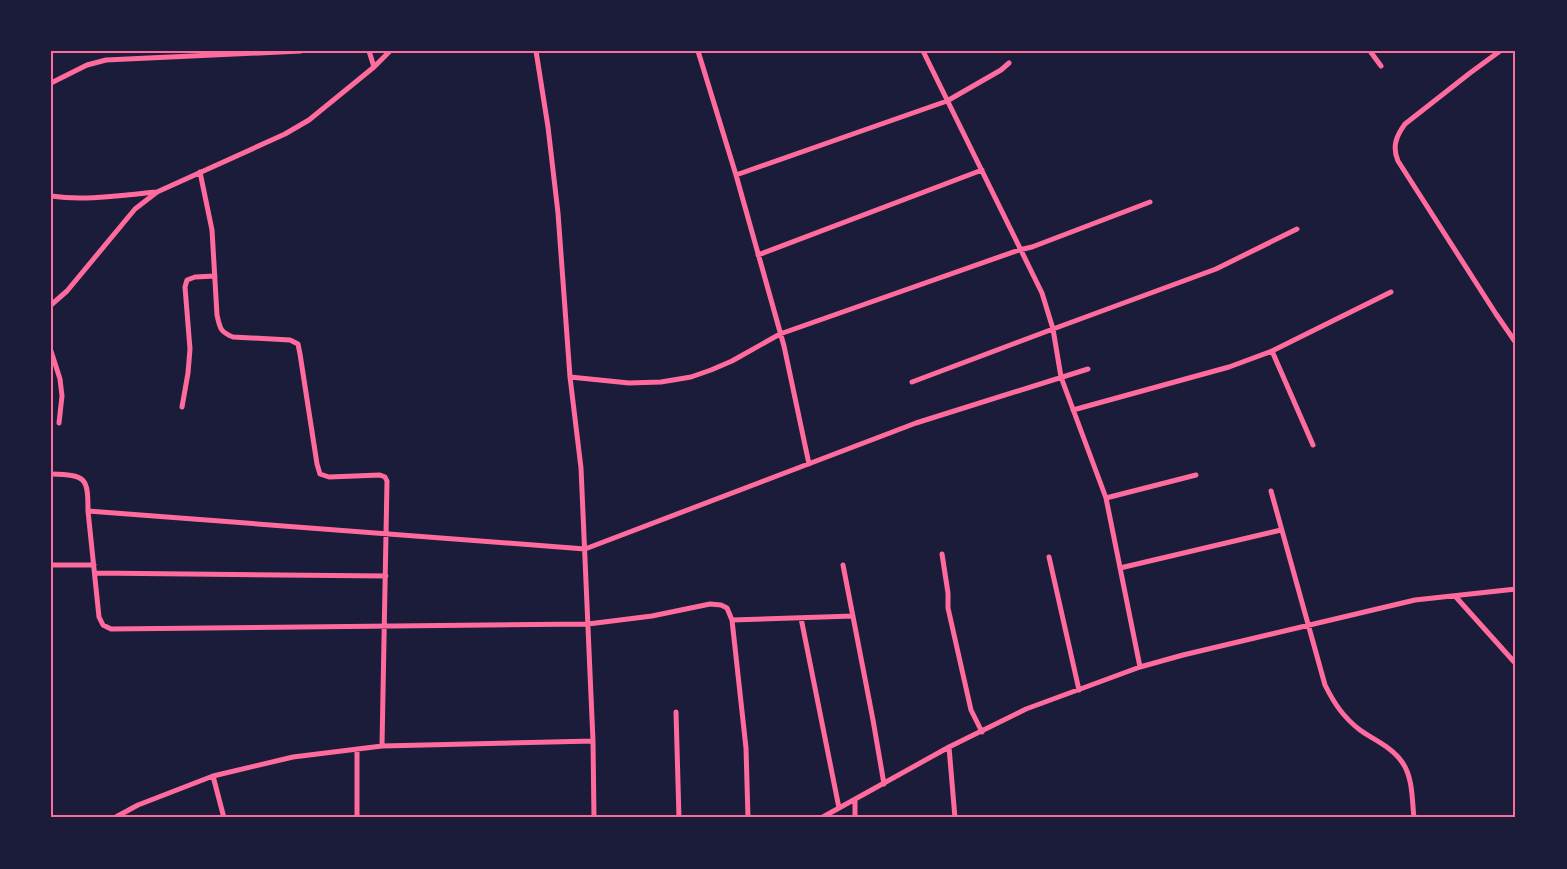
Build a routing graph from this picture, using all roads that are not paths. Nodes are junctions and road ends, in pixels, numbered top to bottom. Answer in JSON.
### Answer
{"nodes":[{"id":1,"x":301,"y":51,"type":"edge"},
{"id":2,"x":370,"y":51,"type":"edge"},
{"id":3,"x":390,"y":51,"type":"edge"},
{"id":4,"x":536,"y":51,"type":"edge"},
{"id":5,"x":698,"y":51,"type":"edge"},
{"id":6,"x":923,"y":51,"type":"edge"},
{"id":7,"x":1370,"y":51,"type":"edge"},
{"id":8,"x":1500,"y":51,"type":"edge"},
{"id":9,"x":1009,"y":63,"type":"dead end"},
{"id":10,"x":1381,"y":66,"type":"dead end"},
{"id":11,"x":374,"y":67,"type":"junction"},
{"id":12,"x":51,"y":83,"type":"edge"},
{"id":13,"x":948,"y":101,"type":"junction"},
{"id":14,"x":982,"y":170,"type":"junction"},
{"id":15,"x":200,"y":172,"type":"junction"},
{"id":16,"x":736,"y":175,"type":"junction"},
{"id":17,"x":157,"y":192,"type":"junction"},
{"id":18,"x":51,"y":196,"type":"edge"},
{"id":19,"x":1150,"y":202,"type":"dead end"},
{"id":20,"x":1297,"y":229,"type":"dead end"},
{"id":21,"x":1021,"y":251,"type":"junction"},
{"id":22,"x":758,"y":254,"type":"junction"},
{"id":23,"x":215,"y":276,"type":"junction"},
{"id":24,"x":1391,"y":292,"type":"dead end"},
{"id":25,"x":51,"y":305,"type":"edge"},
{"id":26,"x":1053,"y":329,"type":"junction"},
{"id":27,"x":780,"y":334,"type":"junction"},
{"id":28,"x":1516,"y":343,"type":"edge"},
{"id":29,"x":51,"y":351,"type":"edge"},
{"id":30,"x":1272,"y":351,"type":"junction"},
{"id":31,"x":1088,"y":369,"type":"dead end"},
{"id":32,"x":570,"y":377,"type":"junction"},
{"id":33,"x":1061,"y":377,"type":"junction"},
{"id":34,"x":912,"y":382,"type":"dead end"},
{"id":35,"x":182,"y":407,"type":"dead end"},
{"id":36,"x":1073,"y":410,"type":"junction"},
{"id":37,"x":59,"y":423,"type":"dead end"},
{"id":38,"x":1313,"y":445,"type":"dead end"},
{"id":39,"x":809,"y":464,"type":"junction"},
{"id":40,"x":51,"y":474,"type":"edge"},
{"id":41,"x":1196,"y":475,"type":"dead end"},
{"id":42,"x":1271,"y":491,"type":"dead end"},
{"id":43,"x":1106,"y":498,"type":"junction"},
{"id":44,"x":88,"y":511,"type":"junction"},
{"id":45,"x":1282,"y":530,"type":"junction"},
{"id":46,"x":387,"y":534,"type":"junction"},
{"id":47,"x":585,"y":549,"type":"junction"},
{"id":48,"x":942,"y":554,"type":"dead end"},
{"id":49,"x":1049,"y":557,"type":"dead end"},
{"id":50,"x":51,"y":565,"type":"edge"},
{"id":51,"x":94,"y":565,"type":"junction"},
{"id":52,"x":843,"y":565,"type":"dead end"},
{"id":53,"x":1120,"y":568,"type":"junction"},
{"id":54,"x":95,"y":573,"type":"junction"},
{"id":55,"x":386,"y":576,"type":"junction"},
{"id":56,"x":1516,"y":589,"type":"edge"},
{"id":57,"x":1455,"y":596,"type":"junction"},
{"id":58,"x":853,"y":616,"type":"junction"},
{"id":59,"x":801,"y":618,"type":"junction"},
{"id":60,"x":732,"y":620,"type":"junction"},
{"id":61,"x":588,"y":624,"type":"junction"},
{"id":62,"x":385,"y":626,"type":"junction"},
{"id":63,"x":1309,"y":626,"type":"junction"},
{"id":64,"x":1516,"y":664,"type":"edge"},
{"id":65,"x":1140,"y":667,"type":"junction"},
{"id":66,"x":1079,"y":690,"type":"junction"},
{"id":67,"x":676,"y":712,"type":"dead end"},
{"id":68,"x":982,"y":732,"type":"junction"},
{"id":69,"x":593,"y":741,"type":"junction"},
{"id":70,"x":382,"y":746,"type":"junction"},
{"id":71,"x":949,"y":747,"type":"junction"},
{"id":72,"x":357,"y":750,"type":"junction"},
{"id":73,"x":213,"y":776,"type":"junction"},
{"id":74,"x":884,"y":784,"type":"junction"},
{"id":75,"x":855,"y":800,"type":"junction"},
{"id":76,"x":839,"y":808,"type":"junction"},
{"id":77,"x":122,"y":816,"type":"edge"},
{"id":78,"x":114,"y":818,"type":"edge"},
{"id":79,"x":224,"y":818,"type":"edge"},
{"id":80,"x":357,"y":818,"type":"edge"},
{"id":81,"x":594,"y":818,"type":"edge"},
{"id":82,"x":679,"y":818,"type":"edge"},
{"id":83,"x":748,"y":818,"type":"edge"},
{"id":84,"x":821,"y":818,"type":"edge"},
{"id":85,"x":856,"y":818,"type":"edge"},
{"id":86,"x":955,"y":818,"type":"edge"},
{"id":87,"x":1414,"y":818,"type":"edge"}],
"edges":[{"from":1,"to":12,"type":"street"},
{"from":2,"to":11,"type":"street"},
{"from":3,"to":11,"type":"street"},
{"from":4,"to":32,"type":"street"},
{"from":5,"to":16,"type":"street"},
{"from":6,"to":13,"type":"street"},
{"from":7,"to":10,"type":"street"},
{"from":8,"to":28,"type":"street"},
{"from":9,"to":13,"type":"street"},
{"from":11,"to":15,"type":"street"},
{"from":13,"to":14,"type":"street"},
{"from":13,"to":16,"type":"street"},
{"from":14,"to":21,"type":"street"},
{"from":14,"to":22,"type":"street"},
{"from":15,"to":17,"type":"street"},
{"from":15,"to":23,"type":"street"},
{"from":16,"to":22,"type":"street"},
{"from":17,"to":18,"type":"street"},
{"from":17,"to":25,"type":"street"},
{"from":19,"to":21,"type":"street"},
{"from":20,"to":26,"type":"street"},
{"from":21,"to":26,"type":"street"},
{"from":21,"to":27,"type":"street"},
{"from":22,"to":27,"type":"street"},
{"from":23,"to":35,"type":"street"},
{"from":23,"to":46,"type":"street"},
{"from":24,"to":30,"type":"street"},
{"from":26,"to":33,"type":"street"},
{"from":26,"to":34,"type":"street"},
{"from":27,"to":32,"type":"street"},
{"from":27,"to":39,"type":"street"},
{"from":29,"to":37,"type":"street"},
{"from":30,"to":36,"type":"street"},
{"from":30,"to":38,"type":"street"},
{"from":31,"to":33,"type":"street"},
{"from":32,"to":47,"type":"street"},
{"from":33,"to":36,"type":"street"},
{"from":33,"to":39,"type":"street"},
{"from":36,"to":43,"type":"street"},
{"from":39,"to":47,"type":"street"},
{"from":40,"to":44,"type":"street"},
{"from":41,"to":43,"type":"street"},
{"from":42,"to":45,"type":"street"},
{"from":43,"to":53,"type":"street"},
{"from":44,"to":46,"type":"street"},
{"from":44,"to":51,"type":"street"},
{"from":45,"to":53,"type":"street"},
{"from":45,"to":63,"type":"street"},
{"from":46,"to":47,"type":"street"},
{"from":46,"to":55,"type":"street"},
{"from":47,"to":61,"type":"street"},
{"from":48,"to":68,"type":"street"},
{"from":49,"to":66,"type":"street"},
{"from":50,"to":51,"type":"street"},
{"from":51,"to":54,"type":"street"},
{"from":52,"to":58,"type":"street"},
{"from":53,"to":65,"type":"street"},
{"from":54,"to":55,"type":"street"},
{"from":54,"to":62,"type":"street"},
{"from":55,"to":62,"type":"street"},
{"from":56,"to":57,"type":"street"},
{"from":57,"to":63,"type":"street"},
{"from":57,"to":64,"type":"street"},
{"from":58,"to":59,"type":"street"},
{"from":58,"to":74,"type":"street"},
{"from":59,"to":60,"type":"street"},
{"from":59,"to":76,"type":"street"},
{"from":60,"to":61,"type":"street"},
{"from":60,"to":83,"type":"street"},
{"from":61,"to":62,"type":"street"},
{"from":61,"to":69,"type":"street"},
{"from":62,"to":70,"type":"street"},
{"from":63,"to":65,"type":"street"},
{"from":63,"to":87,"type":"street"},
{"from":65,"to":66,"type":"street"},
{"from":66,"to":68,"type":"street"},
{"from":67,"to":82,"type":"street"},
{"from":68,"to":71,"type":"street"},
{"from":69,"to":70,"type":"street"},
{"from":69,"to":81,"type":"street"},
{"from":70,"to":72,"type":"street"},
{"from":71,"to":74,"type":"street"},
{"from":71,"to":86,"type":"street"},
{"from":72,"to":73,"type":"street"},
{"from":72,"to":80,"type":"street"},
{"from":73,"to":77,"type":"street"},
{"from":73,"to":79,"type":"street"},
{"from":74,"to":75,"type":"street"},
{"from":75,"to":76,"type":"street"},
{"from":75,"to":85,"type":"street"},
{"from":76,"to":84,"type":"street"},
{"from":77,"to":78,"type":"street"}]}
